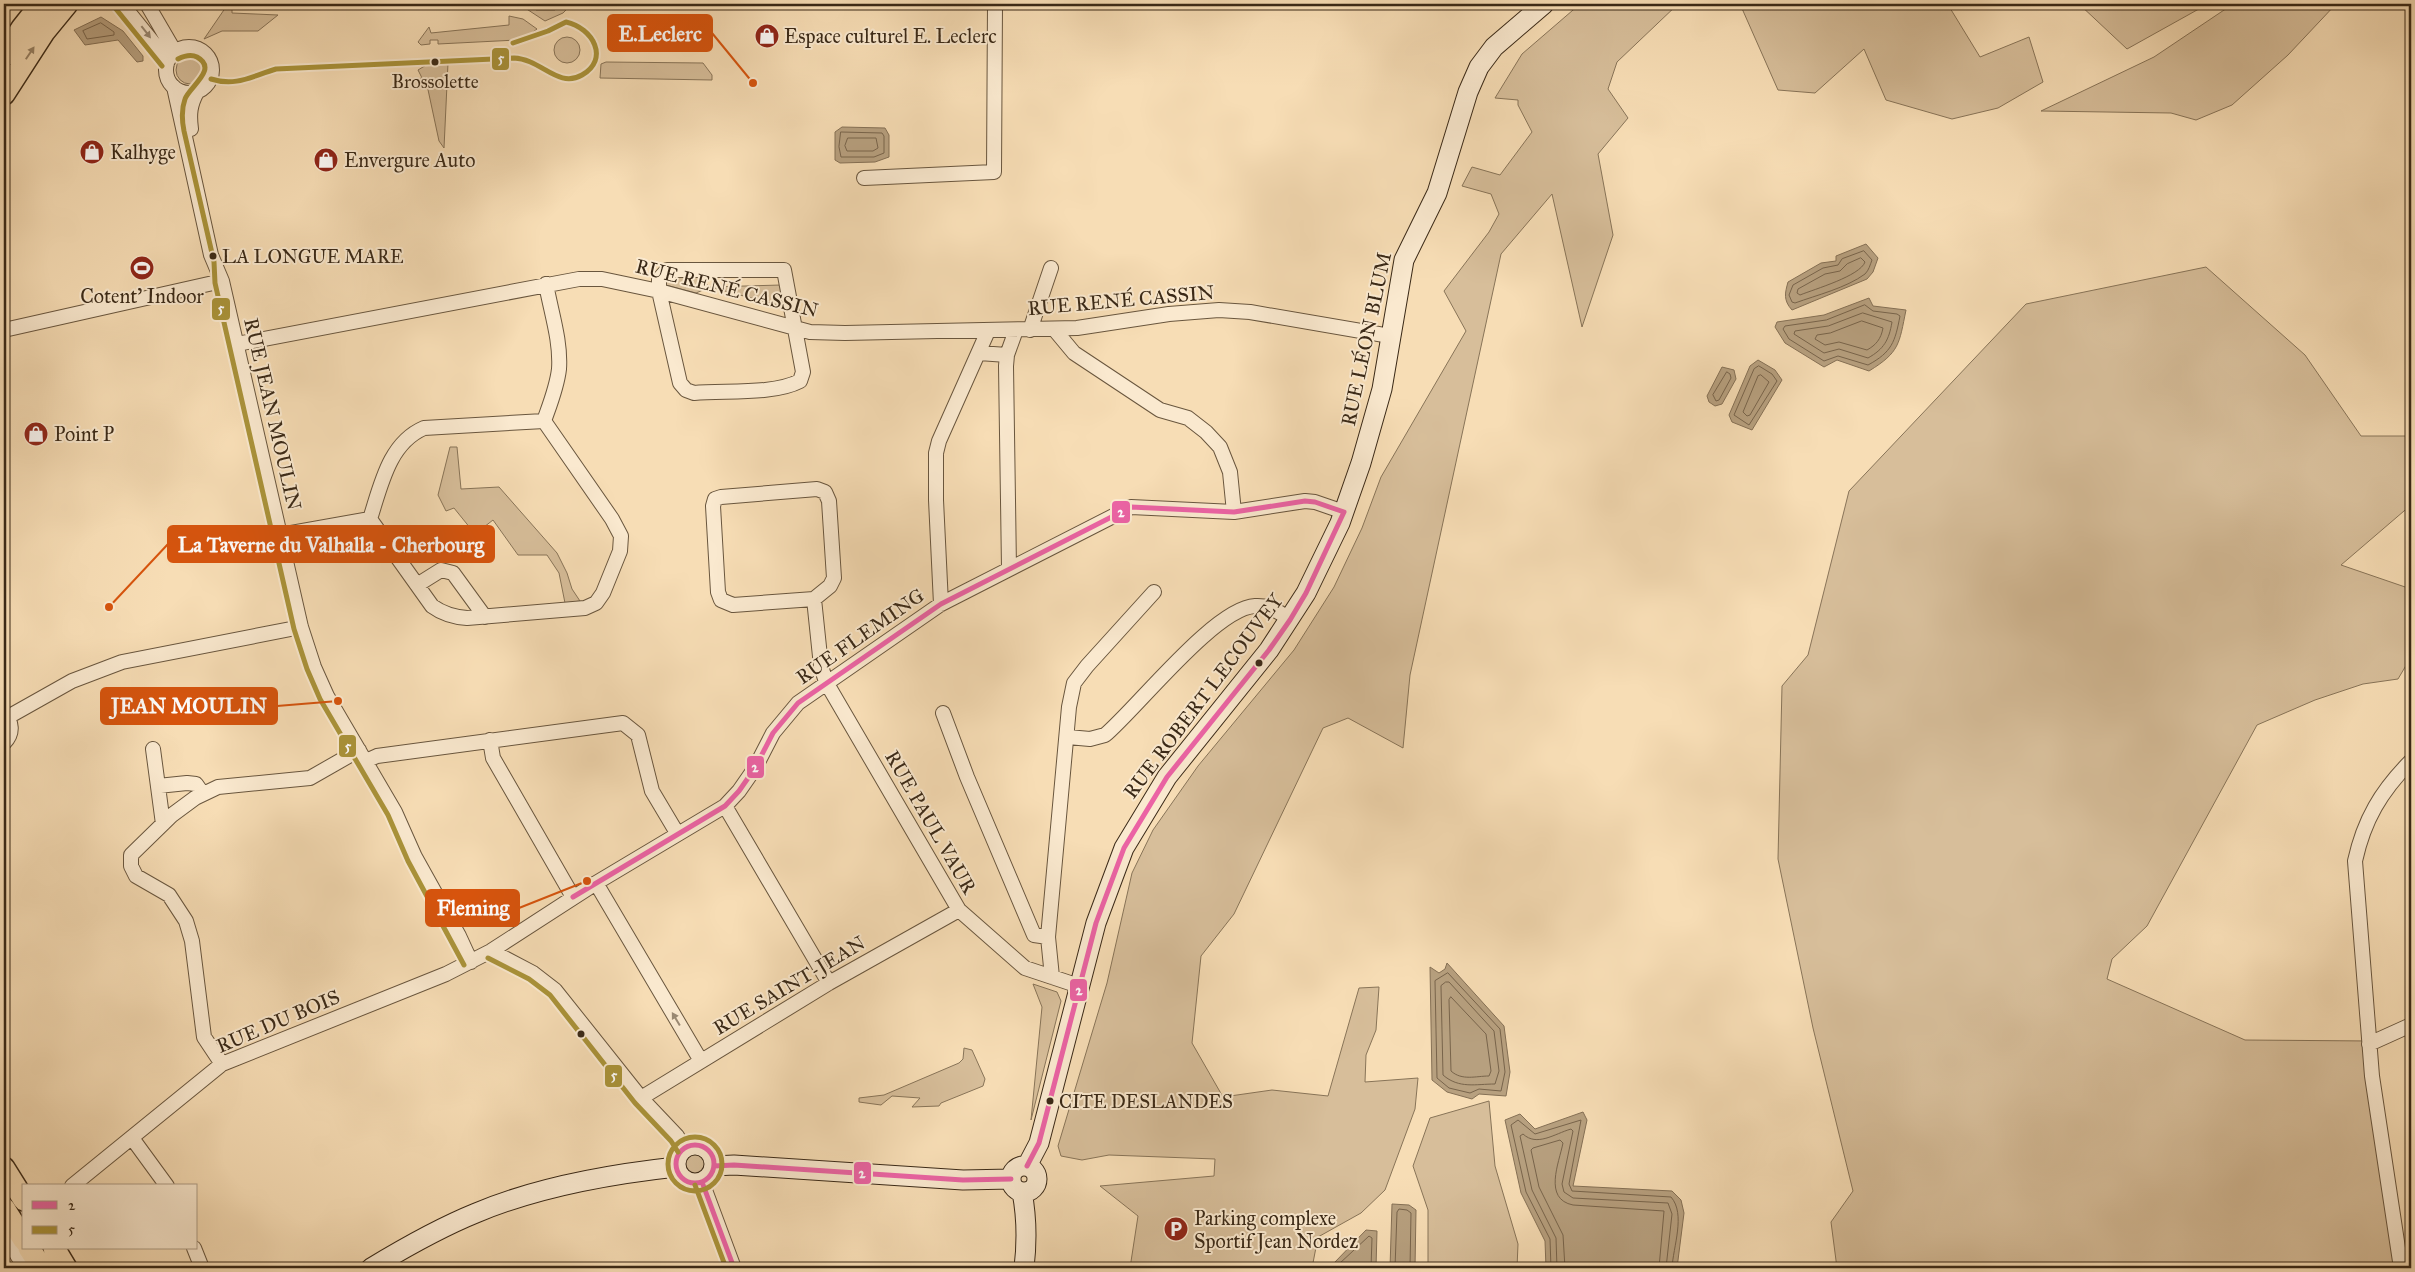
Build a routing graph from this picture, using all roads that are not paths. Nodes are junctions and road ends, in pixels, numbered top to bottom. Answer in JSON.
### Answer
{"nodes":[{"id":1,"x":41,"y":4,"type":"edge"},
{"id":2,"x":67,"y":4,"type":"edge"},
{"id":3,"x":122,"y":4,"type":"edge"},
{"id":4,"x":147,"y":4,"type":"edge"},
{"id":5,"x":995,"y":4,"type":"edge"},
{"id":6,"x":1544,"y":4,"type":"edge"},
{"id":7,"x":4,"y":56,"type":"edge"},
{"id":8,"x":172,"y":56,"type":"junction"},
{"id":9,"x":174,"y":87,"type":"junction"},
{"id":10,"x":197,"y":92,"type":"junction"},
{"id":11,"x":4,"y":94,"type":"edge"},
{"id":12,"x":864,"y":178,"type":"dead end"},
{"id":13,"x":1051,"y":268,"type":"dead end"},
{"id":14,"x":216,"y":282,"type":"junction"},
{"id":15,"x":546,"y":284,"type":"junction"},
{"id":16,"x":660,"y":291,"type":"junction"},
{"id":17,"x":794,"y":328,"type":"junction"},
{"id":18,"x":1054,"y":329,"type":"junction"},
{"id":19,"x":4,"y":330,"type":"edge"},
{"id":20,"x":1016,"y":330,"type":"junction"},
{"id":21,"x":1030,"y":330,"type":"junction"},
{"id":22,"x":988,"y":331,"type":"junction"},
{"id":23,"x":1390,"y":336,"type":"junction"},
{"id":24,"x":237,"y":344,"type":"junction"},
{"id":25,"x":979,"y":353,"type":"junction"},
{"id":26,"x":1007,"y":355,"type":"junction"},
{"id":27,"x":544,"y":421,"type":"junction"},
{"id":28,"x":1234,"y":512,"type":"junction"},
{"id":29,"x":1344,"y":512,"type":"junction"},
{"id":30,"x":370,"y":519,"type":"junction"},
{"id":31,"x":280,"y":535,"type":"junction"},
{"id":32,"x":1009,"y":568,"type":"junction"},
{"id":33,"x":417,"y":585,"type":"junction"},
{"id":34,"x":1154,"y":592,"type":"dead end"},
{"id":35,"x":814,"y":599,"type":"junction"},
{"id":36,"x":941,"y":604,"type":"junction"},
{"id":37,"x":485,"y":617,"type":"junction"},
{"id":38,"x":1290,"y":620,"type":"junction"},
{"id":39,"x":301,"y":627,"type":"junction"},
{"id":40,"x":826,"y":682,"type":"junction"},
{"id":41,"x":943,"y":713,"type":"dead end"},
{"id":42,"x":6,"y":714,"type":"edge"},
{"id":43,"x":1068,"y":737,"type":"junction"},
{"id":44,"x":490,"y":740,"type":"junction"},
{"id":45,"x":4,"y":743,"type":"edge"},
{"id":46,"x":153,"y":749,"type":"dead end"},
{"id":47,"x":363,"y":756,"type":"junction"},
{"id":48,"x":2411,"y":761,"type":"edge"},
{"id":49,"x":158,"y":786,"type":"junction"},
{"id":50,"x":203,"y":794,"type":"junction"},
{"id":51,"x":725,"y":806,"type":"junction"},
{"id":52,"x":163,"y":824,"type":"junction"},
{"id":53,"x":677,"y":833,"type":"junction"},
{"id":54,"x":596,"y":883,"type":"junction"},
{"id":55,"x":573,"y":897,"type":"junction"},
{"id":56,"x":959,"y":910,"type":"junction"},
{"id":57,"x":1048,"y":937,"type":"junction"},
{"id":58,"x":491,"y":950,"type":"junction"},
{"id":59,"x":471,"y":962,"type":"junction"},
{"id":60,"x":1052,"y":977,"type":"junction"},
{"id":61,"x":830,"y":983,"type":"junction"},
{"id":62,"x":1079,"y":986,"type":"junction"},
{"id":63,"x":2411,"y":1026,"type":"edge"},
{"id":64,"x":2369,"y":1044,"type":"junction"},
{"id":65,"x":701,"y":1060,"type":"junction"},
{"id":66,"x":222,"y":1064,"type":"junction"},
{"id":67,"x":641,"y":1098,"type":"junction"},
{"id":68,"x":132,"y":1138,"type":"junction"},
{"id":69,"x":684,"y":1148,"type":"junction"},
{"id":70,"x":714,"y":1166,"type":"junction"},
{"id":71,"x":676,"y":1167,"type":"junction"},
{"id":72,"x":4,"y":1168,"type":"edge"},
{"id":73,"x":702,"y":1182,"type":"junction"},
{"id":74,"x":74,"y":1184,"type":"edge"},
{"id":75,"x":166,"y":1184,"type":"edge"},
{"id":76,"x":1017,"y":1186,"type":"junction"},
{"id":77,"x":22,"y":1197,"type":"edge"},
{"id":78,"x":4,"y":1208,"type":"edge"},
{"id":79,"x":18,"y":1239,"type":"edge"},
{"id":80,"x":27,"y":1250,"type":"edge"},
{"id":81,"x":55,"y":1250,"type":"edge"},
{"id":82,"x":195,"y":1250,"type":"edge"},
{"id":83,"x":25,"y":1268,"type":"edge"},
{"id":84,"x":42,"y":1268,"type":"edge"},
{"id":85,"x":66,"y":1268,"type":"edge"},
{"id":86,"x":202,"y":1268,"type":"edge"},
{"id":87,"x":371,"y":1268,"type":"edge"},
{"id":88,"x":734,"y":1268,"type":"edge"},
{"id":89,"x":1024,"y":1268,"type":"edge"},
{"id":90,"x":2401,"y":1268,"type":"edge"}],
"edges":[{"from":1,"to":7,"type":"main road"},
{"from":11,"to":2,"type":"main road","one_way":true},
{"from":3,"to":8,"type":"street","name":"RUE JEAN MOULIN","one_way":true},
{"from":4,"to":8,"type":"street","name":"RUE JEAN MOULIN"},
{"from":5,"to":12,"type":"street"},
{"from":6,"to":23,"type":"street","name":"RUE LÉON BLUM"},
{"from":8,"to":9,"type":"street","name":"RUE JEAN MOULIN"},
{"from":8,"to":10,"type":"street","name":"RUE JEAN MOULIN"},
{"from":9,"to":10,"type":"street"},
{"from":9,"to":14,"type":"street","name":"RUE JEAN MOULIN"},
{"from":10,"to":14,"type":"street","name":"RUE JEAN MOULIN"},
{"from":13,"to":21,"type":"street"},
{"from":14,"to":19,"type":"street"},
{"from":14,"to":24,"type":"street","name":"RUE JEAN MOULIN"},
{"from":15,"to":16,"type":"street","name":"RUE RENÉ CASSIN"},
{"from":15,"to":24,"type":"street","name":"RUE RENÉ CASSIN"},
{"from":15,"to":27,"type":"street"},
{"from":16,"to":17,"type":"street","name":"RUE RENÉ CASSIN"},
{"from":16,"to":17,"type":"street"},
{"from":16,"to":17,"type":"street"},
{"from":17,"to":22,"type":"street","name":"RUE RENÉ CASSIN"},
{"from":18,"to":21,"type":"street","name":"RUE RENÉ CASSIN"},
{"from":18,"to":23,"type":"street","name":"RUE RENÉ CASSIN"},
{"from":18,"to":28,"type":"street"},
{"from":20,"to":21,"type":"street","name":"RUE RENÉ CASSIN"},
{"from":20,"to":22,"type":"street","name":"RUE RENÉ CASSIN"},
{"from":20,"to":26,"type":"street"},
{"from":22,"to":25,"type":"street"},
{"from":23,"to":29,"type":"street","name":"RUE LÉON BLUM"},
{"from":24,"to":31,"type":"street","name":"RUE JEAN MOULIN"},
{"from":25,"to":26,"type":"street"},
{"from":25,"to":36,"type":"street"},
{"from":26,"to":32,"type":"street"},
{"from":27,"to":30,"type":"street"},
{"from":27,"to":37,"type":"street"},
{"from":28,"to":29,"type":"street","name":"RUE FLEMING"},
{"from":28,"to":32,"type":"street","name":"RUE FLEMING"},
{"from":29,"to":38,"type":"street","name":"RUE ROBERT LECOUVEY"},
{"from":30,"to":31,"type":"street"},
{"from":30,"to":33,"type":"street"},
{"from":31,"to":39,"type":"street","name":"RUE JEAN MOULIN"},
{"from":32,"to":36,"type":"street","name":"RUE FLEMING"},
{"from":33,"to":37,"type":"street"},
{"from":33,"to":37,"type":"street"},
{"from":34,"to":43,"type":"street"},
{"from":35,"to":35,"type":"street"},
{"from":35,"to":40,"type":"street","name":"RUE PAUL VAUR"},
{"from":36,"to":40,"type":"street","name":"RUE FLEMING"},
{"from":38,"to":43,"type":"street"},
{"from":38,"to":62,"type":"street","name":"RUE ROBERT LECOUVEY"},
{"from":39,"to":42,"type":"street"},
{"from":39,"to":47,"type":"street","name":"RUE JEAN MOULIN"},
{"from":40,"to":51,"type":"street","name":"RUE FLEMING"},
{"from":40,"to":56,"type":"street","name":"RUE PAUL VAUR"},
{"from":41,"to":57,"type":"street"},
{"from":42,"to":45,"type":"street"},
{"from":43,"to":57,"type":"street"},
{"from":44,"to":47,"type":"street"},
{"from":44,"to":53,"type":"street"},
{"from":44,"to":55,"type":"street"},
{"from":46,"to":49,"type":"street"},
{"from":47,"to":50,"type":"street"},
{"from":47,"to":59,"type":"street","name":"RUE JEAN MOULIN"},
{"from":48,"to":64,"type":"street"},
{"from":49,"to":50,"type":"street"},
{"from":49,"to":52,"type":"street"},
{"from":50,"to":52,"type":"street"},
{"from":51,"to":53,"type":"street","name":"RUE FLEMING"},
{"from":51,"to":61,"type":"street"},
{"from":52,"to":66,"type":"street"},
{"from":53,"to":54,"type":"street","name":"RUE FLEMING"},
{"from":54,"to":55,"type":"street","name":"RUE FLEMING"},
{"from":65,"to":54,"type":"street","one_way":true},
{"from":55,"to":58,"type":"street","name":"RUE FLEMING"},
{"from":56,"to":60,"type":"street","name":"RUE PAUL VAUR"},
{"from":56,"to":61,"type":"street","name":"RUE SAINT-JEAN"},
{"from":57,"to":60,"type":"street"},
{"from":58,"to":59,"type":"street","name":"RUE FLEMING"},
{"from":58,"to":67,"type":"street"},
{"from":59,"to":66,"type":"street","name":"RUE DU BOIS"},
{"from":60,"to":62,"type":"street","name":"RUE PAUL VAUR"},
{"from":61,"to":65,"type":"street","name":"RUE SAINT-JEAN"},
{"from":62,"to":76,"type":"street","name":"RUE ROBERT LECOUVEY"},
{"from":63,"to":64,"type":"street"},
{"from":64,"to":90,"type":"street"},
{"from":65,"to":67,"type":"street","name":"RUE SAINT-JEAN"},
{"from":66,"to":68,"type":"street","name":"RUE DU BOIS"},
{"from":67,"to":69,"type":"street"},
{"from":68,"to":74,"type":"street","name":"RUE DU BOIS"},
{"from":68,"to":75,"type":"street"},
{"from":69,"to":70,"type":"street"},
{"from":69,"to":71,"type":"street"},
{"from":70,"to":73,"type":"street"},
{"from":70,"to":76,"type":"street"},
{"from":71,"to":73,"type":"street"},
{"from":71,"to":87,"type":"street"},
{"from":72,"to":77,"type":"main road"},
{"from":73,"to":88,"type":"street"},
{"from":76,"to":89,"type":"street"},
{"from":78,"to":79,"type":"main road"},
{"from":79,"to":83,"type":"street"},
{"from":80,"to":84,"type":"main road"},
{"from":81,"to":85,"type":"main road"},
{"from":82,"to":86,"type":"street"}]}
